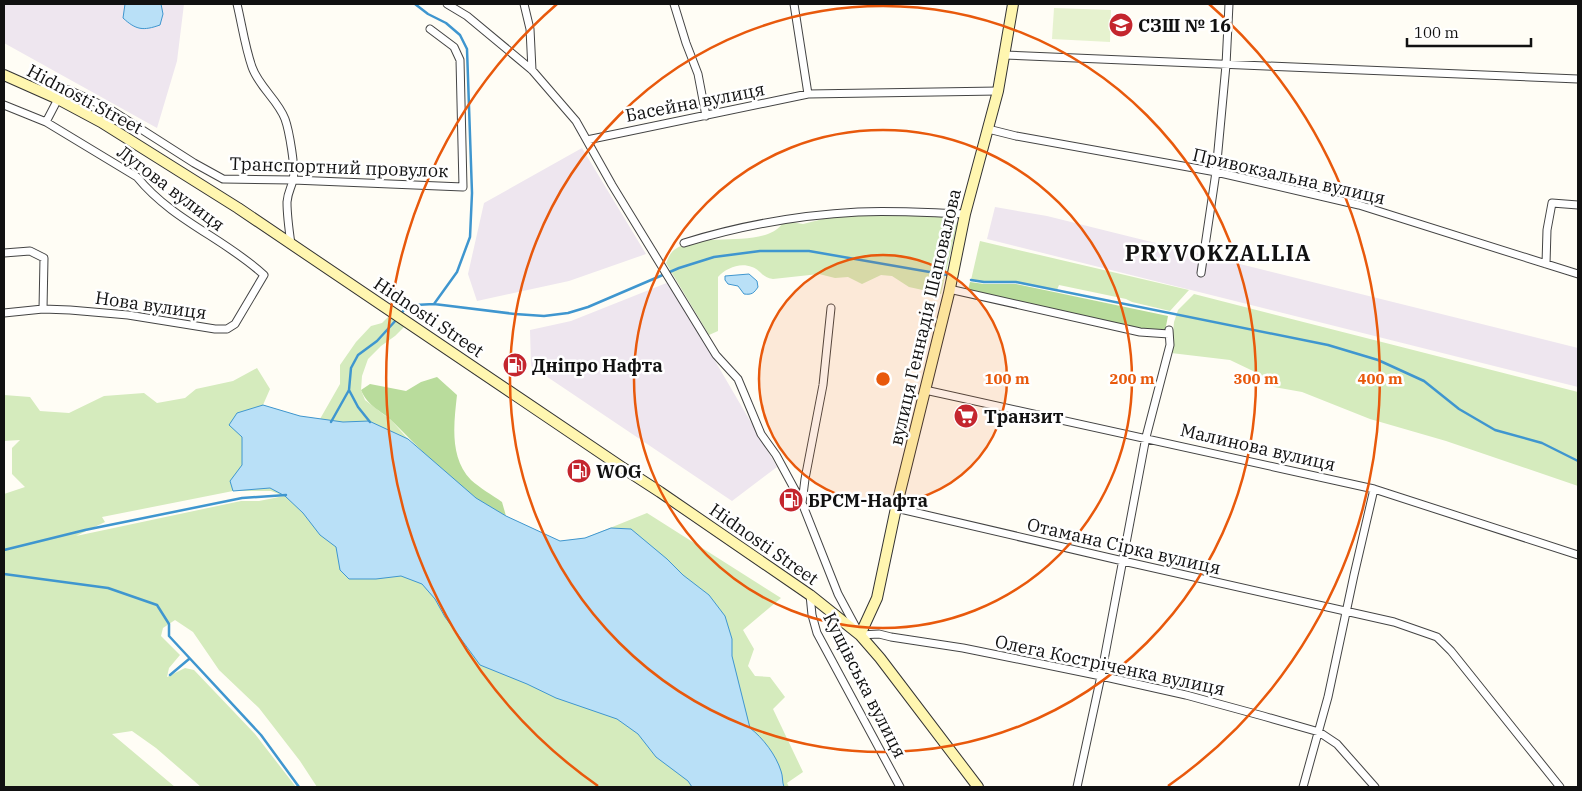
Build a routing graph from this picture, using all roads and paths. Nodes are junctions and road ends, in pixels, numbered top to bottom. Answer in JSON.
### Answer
{"nodes":[{"id":1,"x":237,"y":4,"type":"edge"},
{"id":2,"x":447,"y":4,"type":"edge"},
{"id":3,"x":524,"y":4,"type":"edge"},
{"id":4,"x":674,"y":4,"type":"edge"},
{"id":5,"x":794,"y":4,"type":"edge"},
{"id":6,"x":1013,"y":4,"type":"edge"},
{"id":7,"x":1229,"y":4,"type":"edge"},
{"id":8,"x":430,"y":29,"type":"dead end"},
{"id":9,"x":1004,"y":56,"type":"junction"},
{"id":10,"x":1226,"y":65,"type":"junction"},
{"id":11,"x":532,"y":70,"type":"junction"},
{"id":12,"x":4,"y":75,"type":"edge"},
{"id":13,"x":1578,"y":80,"type":"edge"},
{"id":14,"x":36,"y":88,"type":"junction"},
{"id":15,"x":998,"y":91,"type":"junction"},
{"id":16,"x":808,"y":94,"type":"junction"},
{"id":17,"x":58,"y":99,"type":"junction"},
{"id":18,"x":4,"y":105,"type":"edge"},
{"id":19,"x":706,"y":116,"type":"junction"},
{"id":20,"x":46,"y":122,"type":"junction"},
{"id":21,"x":988,"y":129,"type":"junction"},
{"id":22,"x":587,"y":140,"type":"junction"},
{"id":23,"x":1216,"y":172,"type":"junction"},
{"id":24,"x":293,"y":180,"type":"junction"},
{"id":25,"x":1578,"y":205,"type":"edge"},
{"id":26,"x":965,"y":214,"type":"junction"},
{"id":27,"x":684,"y":243,"type":"dead end"},
{"id":28,"x":291,"y":244,"type":"junction"},
{"id":29,"x":4,"y":253,"type":"edge"},
{"id":30,"x":1546,"y":264,"type":"junction"},
{"id":31,"x":1201,"y":273,"type":"dead end"},
{"id":32,"x":264,"y":274,"type":"joint"},
{"id":33,"x":1578,"y":274,"type":"edge"},
{"id":34,"x":949,"y":291,"type":"junction"},
{"id":35,"x":831,"y":308,"type":"dead end"},
{"id":36,"x":43,"y":309,"type":"junction"},
{"id":37,"x":4,"y":313,"type":"edge"},
{"id":38,"x":925,"y":390,"type":"junction"},
{"id":39,"x":1146,"y":437,"type":"junction"},
{"id":40,"x":1374,"y":489,"type":"junction"},
{"id":41,"x":802,"y":503,"type":"junction"},
{"id":42,"x":896,"y":508,"type":"junction"},
{"id":43,"x":1578,"y":555,"type":"edge"},
{"id":44,"x":1123,"y":561,"type":"junction"},
{"id":45,"x":810,"y":595,"type":"junction"},
{"id":46,"x":1346,"y":611,"type":"junction"},
{"id":47,"x":860,"y":636,"type":"junction"},
{"id":48,"x":1101,"y":676,"type":"junction"},
{"id":49,"x":1319,"y":732,"type":"junction"},
{"id":50,"x":900,"y":787,"type":"edge"},
{"id":51,"x":978,"y":787,"type":"edge"},
{"id":52,"x":1077,"y":787,"type":"edge"},
{"id":53,"x":1303,"y":787,"type":"edge"},
{"id":54,"x":1375,"y":787,"type":"edge"},
{"id":55,"x":1560,"y":787,"type":"edge"}],
"edges":[{"from":1,"to":24,"type":"street"},
{"from":2,"to":11,"type":"street"},
{"from":3,"to":11,"type":"street"},
{"from":4,"to":19,"type":"street"},
{"from":5,"to":16,"type":"street"},
{"from":6,"to":9,"type":"main road","name":"вулиця Геннадія Шаповалова"},
{"from":7,"to":10,"type":"street"},
{"from":8,"to":24,"type":"street","name":"Транспортний провулок"},
{"from":9,"to":10,"type":"street"},
{"from":9,"to":15,"type":"main road","name":"вулиця Геннадія Шаповалова"},
{"from":10,"to":13,"type":"street"},
{"from":10,"to":23,"type":"street"},
{"from":11,"to":22,"type":"street"},
{"from":12,"to":14,"type":"main road","name":"Hidnosti Street"},
{"from":14,"to":17,"type":"main road","name":"Hidnosti Street"},
{"from":14,"to":24,"type":"street","name":"Транспортний провулок"},
{"from":15,"to":16,"type":"street","name":"Басейна вулиця"},
{"from":15,"to":21,"type":"main road","name":"вулиця Геннадія Шаповалова"},
{"from":16,"to":19,"type":"street","name":"Басейна вулиця"},
{"from":17,"to":20,"type":"street"},
{"from":17,"to":28,"type":"main road","name":"Hidnosti Street"},
{"from":18,"to":20,"type":"street","name":"Лугова вулиця"},
{"from":19,"to":22,"type":"street","name":"Басейна вулиця"},
{"from":20,"to":32,"type":"street","name":"Лугова вулиця"},
{"from":21,"to":23,"type":"street","name":"Привокзальна вулиця"},
{"from":21,"to":26,"type":"main road","name":"вулиця Геннадія Шаповалова"},
{"from":22,"to":41,"type":"street"},
{"from":23,"to":30,"type":"street","name":"Привокзальна вулиця"},
{"from":23,"to":31,"type":"street"},
{"from":24,"to":28,"type":"street"},
{"from":25,"to":30,"type":"street"},
{"from":26,"to":27,"type":"street"},
{"from":26,"to":34,"type":"main road","name":"вулиця Геннадія Шаповалова"},
{"from":28,"to":45,"type":"main road","name":"Hidnosti Street"},
{"from":29,"to":36,"type":"street"},
{"from":30,"to":33,"type":"street","name":"Привокзальна вулиця"},
{"from":32,"to":36,"type":"street","name":"Нова вулиця"},
{"from":34,"to":38,"type":"main road","name":"вулиця Геннадія Шаповалова"},
{"from":34,"to":39,"type":"street"},
{"from":35,"to":41,"type":"street"},
{"from":36,"to":37,"type":"street","name":"Нова вулиця"},
{"from":38,"to":39,"type":"street","name":"Малинова вулиця"},
{"from":38,"to":42,"type":"main road","name":"вулиця Геннадія Шаповалова"},
{"from":39,"to":40,"type":"street","name":"Малинова вулиця"},
{"from":39,"to":44,"type":"street"},
{"from":40,"to":43,"type":"street","name":"Малинова вулиця"},
{"from":40,"to":46,"type":"street"},
{"from":41,"to":47,"type":"street"},
{"from":42,"to":44,"type":"street","name":"Отамана Сірка вулиця"},
{"from":42,"to":47,"type":"main road","name":"вулиця Геннадія Шаповалова"},
{"from":44,"to":46,"type":"street","name":"Отамана Сірка вулиця"},
{"from":44,"to":48,"type":"street"},
{"from":45,"to":47,"type":"main road","name":"Hidnosti Street"},
{"from":45,"to":50,"type":"street","name":"Кущівська вулиця"},
{"from":46,"to":49,"type":"street"},
{"from":46,"to":55,"type":"street","name":"Отамана Сірка вулиця"},
{"from":47,"to":48,"type":"street","name":"Олега Костріченка вулиця"},
{"from":47,"to":51,"type":"main road","name":"Hidnosti Street"},
{"from":48,"to":49,"type":"street","name":"Олега Костріченка вулиця"},
{"from":48,"to":52,"type":"street"},
{"from":49,"to":53,"type":"street"},
{"from":49,"to":54,"type":"street"}]}
